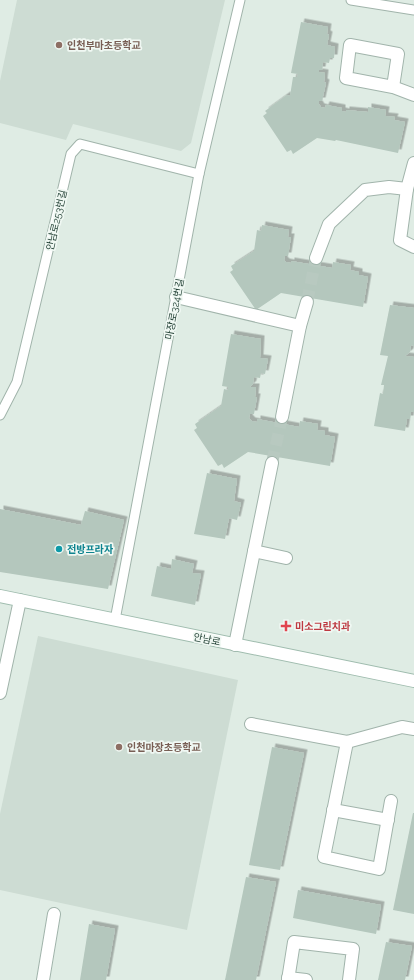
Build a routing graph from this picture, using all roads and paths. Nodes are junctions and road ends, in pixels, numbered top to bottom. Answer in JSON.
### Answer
{"nodes":[{"id":1,"x":240,"y":0,"type":"edge"},
{"id":2,"x":351,"y":0,"type":"edge"},
{"id":3,"x":414,"y":10,"type":"edge"},
{"id":4,"x":393,"y":88,"type":"junction"},
{"id":5,"x":414,"y":95,"type":"edge"},
{"id":6,"x":414,"y":163,"type":"edge"},
{"id":7,"x":199,"y":174,"type":"junction"},
{"id":8,"x":407,"y":189,"type":"junction"},
{"id":9,"x":414,"y":247,"type":"edge"},
{"id":10,"x":316,"y":258,"type":"tunnel mouth"},
{"id":11,"x":176,"y":297,"type":"junction"},
{"id":12,"x":307,"y":302,"type":"tunnel mouth"},
{"id":13,"x":300,"y":326,"type":"junction"},
{"id":14,"x":0,"y":416,"type":"edge"},
{"id":15,"x":282,"y":417,"type":"tunnel mouth"},
{"id":16,"x":272,"y":463,"type":"tunnel mouth"},
{"id":17,"x":254,"y":551,"type":"junction"},
{"id":18,"x":286,"y":558,"type":"dead end"},
{"id":19,"x":0,"y":596,"type":"edge"},
{"id":20,"x":20,"y":600,"type":"junction"},
{"id":21,"x":115,"y":620,"type":"junction"},
{"id":22,"x":235,"y":645,"type":"junction"},
{"id":23,"x":414,"y":680,"type":"edge"},
{"id":24,"x":0,"y":693,"type":"edge"},
{"id":25,"x":251,"y":724,"type":"dead end"},
{"id":26,"x":414,"y":729,"type":"edge"},
{"id":27,"x":347,"y":742,"type":"junction"},
{"id":28,"x":391,"y":801,"type":"dead end"},
{"id":29,"x":333,"y":810,"type":"junction"},
{"id":30,"x":388,"y":820,"type":"junction"},
{"id":31,"x":54,"y":914,"type":"dead end"},
{"id":32,"x":288,"y":979,"type":"edge"},
{"id":33,"x":43,"y":980,"type":"edge"},
{"id":34,"x":306,"y":980,"type":"edge"},
{"id":35,"x":349,"y":980,"type":"edge"}],
"edges":[{"from":1,"to":7,"type":"lane","name":"마장로324번길"},
{"from":2,"to":3,"type":"lane"},
{"from":4,"to":4,"type":"street"},
{"from":4,"to":5,"type":"street"},
{"from":6,"to":8,"type":"street"},
{"from":7,"to":11,"type":"lane","name":"마장로324번길"},
{"from":7,"to":14,"type":"lane","name":"안남로253번길"},
{"from":8,"to":9,"type":"street"},
{"from":8,"to":10,"type":"street"},
{"from":11,"to":13,"type":"street"},
{"from":11,"to":21,"type":"lane","name":"마장로324번길"},
{"from":12,"to":13,"type":"street"},
{"from":13,"to":15,"type":"street"},
{"from":16,"to":17,"type":"street"},
{"from":17,"to":18,"type":"street"},
{"from":17,"to":22,"type":"street"},
{"from":19,"to":20,"type":"street","name":"안남로"},
{"from":20,"to":21,"type":"street","name":"안남로"},
{"from":20,"to":24,"type":"street"},
{"from":21,"to":22,"type":"street","name":"안남로"},
{"from":22,"to":23,"type":"street","name":"안남로"},
{"from":25,"to":27,"type":"street"},
{"from":26,"to":27,"type":"street"},
{"from":27,"to":29,"type":"street"},
{"from":28,"to":30,"type":"street"},
{"from":29,"to":30,"type":"street"},
{"from":29,"to":30,"type":"street"},
{"from":31,"to":33,"type":"street"},
{"from":32,"to":34,"type":"street"},
{"from":32,"to":35,"type":"street"}]}
